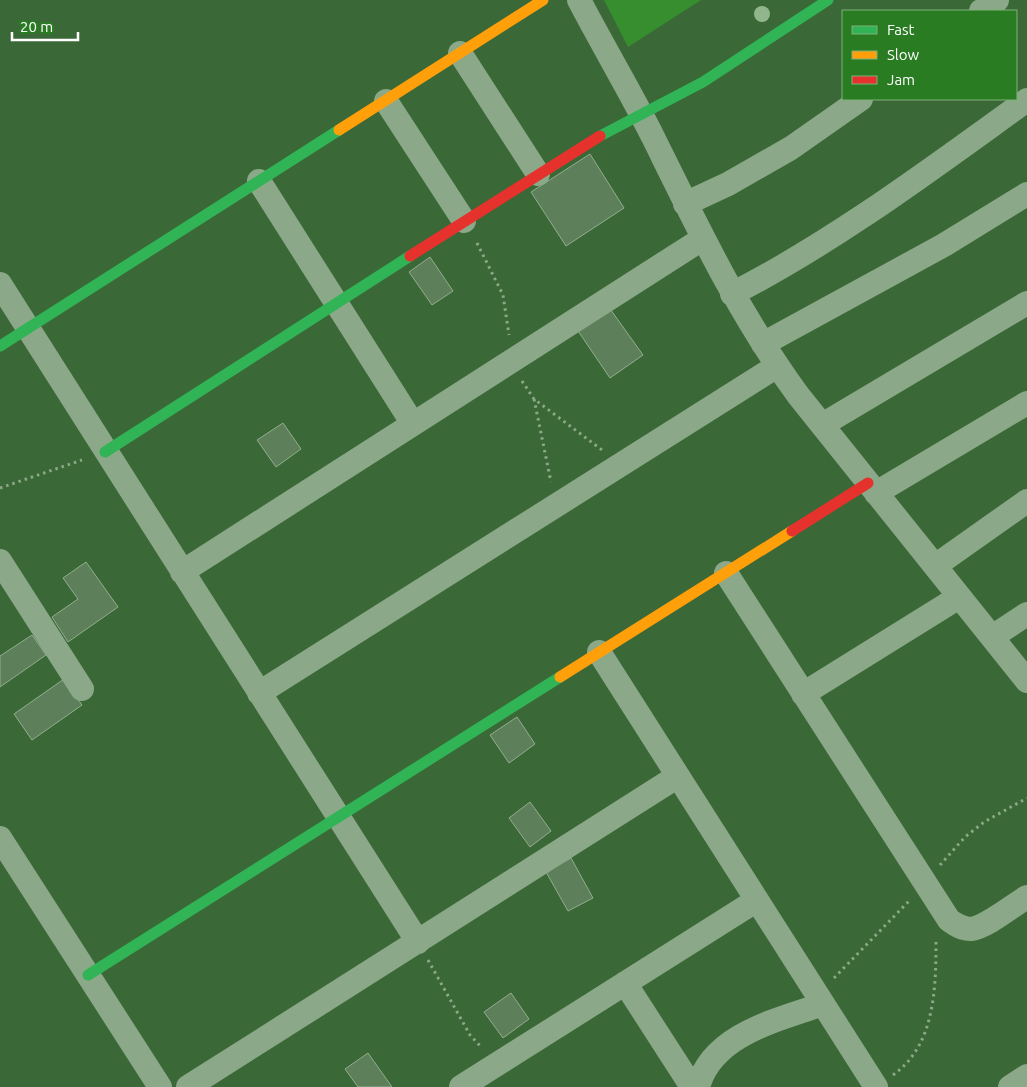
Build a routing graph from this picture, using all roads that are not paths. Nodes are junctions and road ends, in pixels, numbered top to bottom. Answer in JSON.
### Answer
{"nodes":[{"id":1,"x":543,"y":0,"type":"edge"},
{"id":2,"x":579,"y":0,"type":"edge"},
{"id":3,"x":828,"y":0,"type":"edge"},
{"id":4,"x":997,"y":0,"type":"edge"},
{"id":5,"x":982,"y":10,"type":"edge"},
{"id":6,"x":460,"y":53,"type":"junction"},
{"id":7,"x":859,"y":100,"type":"edge"},
{"id":8,"x":1027,"y":100,"type":"edge"},
{"id":9,"x":386,"y":101,"type":"junction"},
{"id":10,"x":640,"y":114,"type":"junction"},
{"id":11,"x":538,"y":174,"type":"junction"},
{"id":12,"x":259,"y":181,"type":"junction"},
{"id":13,"x":1027,"y":194,"type":"edge"},
{"id":14,"x":685,"y":204,"type":"junction"},
{"id":15,"x":464,"y":221,"type":"junction"},
{"id":16,"x":702,"y":239,"type":"junction"},
{"id":17,"x":0,"y":284,"type":"edge"},
{"id":18,"x":732,"y":294,"type":"junction"},
{"id":19,"x":1027,"y":303,"type":"edge"},
{"id":20,"x":336,"y":304,"type":"junction"},
{"id":21,"x":28,"y":329,"type":"junction"},
{"id":22,"x":763,"y":344,"type":"junction"},
{"id":23,"x":0,"y":346,"type":"edge"},
{"id":24,"x":777,"y":366,"type":"junction"},
{"id":25,"x":1027,"y":403,"type":"edge"},
{"id":26,"x":413,"y":424,"type":"junction"},
{"id":27,"x":822,"y":425,"type":"junction"},
{"id":28,"x":105,"y":452,"type":"junction"},
{"id":29,"x":872,"y":488,"type":"junction"},
{"id":30,"x":1027,"y":501,"type":"edge"},
{"id":31,"x":0,"y":561,"type":"edge"},
{"id":32,"x":935,"y":566,"type":"junction"},
{"id":33,"x":182,"y":572,"type":"junction"},
{"id":34,"x":726,"y":573,"type":"junction"},
{"id":35,"x":960,"y":597,"type":"junction"},
{"id":36,"x":1027,"y":614,"type":"edge"},
{"id":37,"x":992,"y":637,"type":"junction"},
{"id":38,"x":599,"y":652,"type":"junction"},
{"id":39,"x":1027,"y":681,"type":"edge"},
{"id":40,"x":82,"y":689,"type":"dead end"},
{"id":41,"x":259,"y":693,"type":"junction"},
{"id":42,"x":803,"y":694,"type":"junction"},
{"id":43,"x":678,"y":776,"type":"junction"},
{"id":44,"x":338,"y":817,"type":"junction"},
{"id":45,"x":3,"y":851,"type":"edge"},
{"id":46,"x":1027,"y":896,"type":"edge"},
{"id":47,"x":757,"y":900,"type":"junction"},
{"id":48,"x":418,"y":942,"type":"junction"},
{"id":49,"x":88,"y":975,"type":"junction"},
{"id":50,"x":625,"y":983,"type":"junction"},
{"id":51,"x":823,"y":1004,"type":"junction"},
{"id":52,"x":1027,"y":1076,"type":"edge"},
{"id":53,"x":160,"y":1087,"type":"edge"},
{"id":54,"x":188,"y":1087,"type":"edge"},
{"id":55,"x":460,"y":1087,"type":"edge"},
{"id":56,"x":692,"y":1087,"type":"edge"},
{"id":57,"x":698,"y":1087,"type":"edge"},
{"id":58,"x":876,"y":1087,"type":"edge"},
{"id":59,"x":1010,"y":1087,"type":"edge"}],
"edges":[{"from":1,"to":6,"type":"street"},
{"from":2,"to":10,"type":"street"},
{"from":3,"to":10,"type":"street"},
{"from":4,"to":5,"type":"street"},
{"from":6,"to":9,"type":"street"},
{"from":6,"to":11,"type":"street"},
{"from":7,"to":14,"type":"street"},
{"from":8,"to":18,"type":"street"},
{"from":9,"to":12,"type":"street"},
{"from":9,"to":15,"type":"street"},
{"from":10,"to":11,"type":"street"},
{"from":10,"to":14,"type":"street"},
{"from":11,"to":15,"type":"street"},
{"from":12,"to":20,"type":"street"},
{"from":12,"to":21,"type":"street"},
{"from":13,"to":22,"type":"street"},
{"from":14,"to":16,"type":"street"},
{"from":15,"to":20,"type":"street"},
{"from":16,"to":18,"type":"street"},
{"from":16,"to":26,"type":"street"},
{"from":17,"to":21,"type":"street"},
{"from":18,"to":22,"type":"street"},
{"from":19,"to":27,"type":"street"},
{"from":20,"to":26,"type":"street"},
{"from":20,"to":28,"type":"street"},
{"from":21,"to":23,"type":"street"},
{"from":21,"to":28,"type":"street"},
{"from":22,"to":24,"type":"street"},
{"from":24,"to":27,"type":"street"},
{"from":24,"to":41,"type":"street"},
{"from":25,"to":29,"type":"street"},
{"from":26,"to":33,"type":"street"},
{"from":27,"to":29,"type":"street"},
{"from":28,"to":33,"type":"street"},
{"from":29,"to":32,"type":"street"},
{"from":29,"to":34,"type":"street"},
{"from":30,"to":32,"type":"street"},
{"from":31,"to":40,"type":"street"},
{"from":32,"to":35,"type":"street"},
{"from":33,"to":41,"type":"street"},
{"from":34,"to":38,"type":"street"},
{"from":34,"to":42,"type":"street"},
{"from":35,"to":37,"type":"street"},
{"from":35,"to":42,"type":"street"},
{"from":36,"to":37,"type":"street"},
{"from":37,"to":39,"type":"street"},
{"from":38,"to":43,"type":"street"},
{"from":38,"to":44,"type":"street"},
{"from":41,"to":44,"type":"street"},
{"from":42,"to":46,"type":"street"},
{"from":43,"to":47,"type":"street"},
{"from":43,"to":48,"type":"street"},
{"from":44,"to":48,"type":"street"},
{"from":44,"to":49,"type":"street"},
{"from":45,"to":49,"type":"street"},
{"from":47,"to":50,"type":"street"},
{"from":47,"to":51,"type":"street"},
{"from":48,"to":54,"type":"street"},
{"from":49,"to":53,"type":"street"},
{"from":50,"to":55,"type":"street"},
{"from":50,"to":56,"type":"street"},
{"from":51,"to":57,"type":"street"},
{"from":51,"to":58,"type":"street"},
{"from":52,"to":59,"type":"street"}]}
